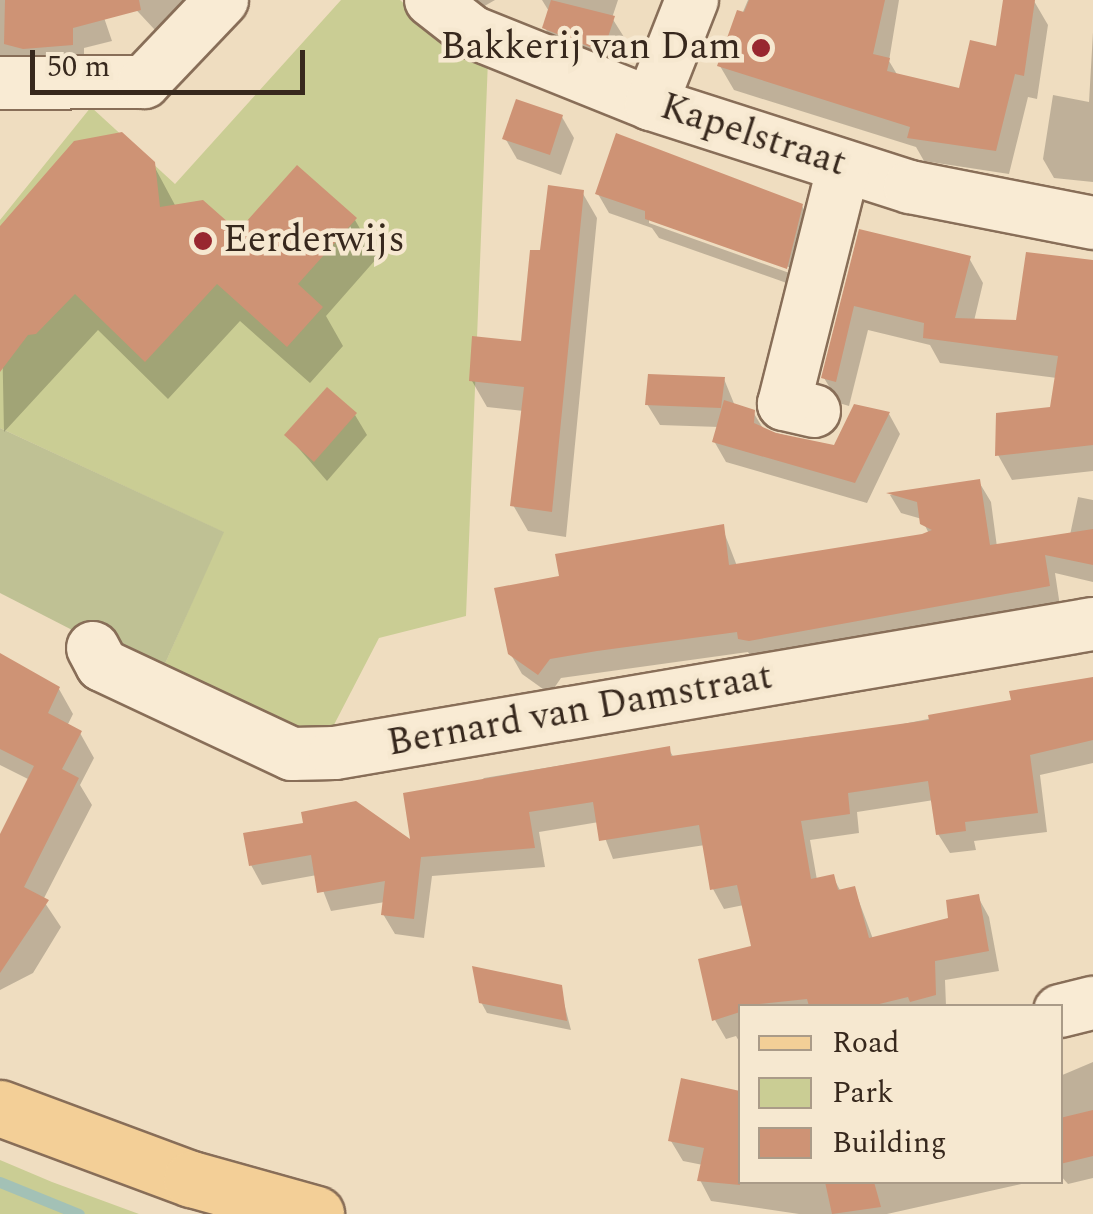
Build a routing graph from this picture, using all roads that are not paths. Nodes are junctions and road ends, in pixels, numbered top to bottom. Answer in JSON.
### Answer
{"nodes":[{"id":1,"x":222,"y":0,"type":"edge"},
{"id":2,"x":430,"y":0,"type":"edge"},
{"id":3,"x":692,"y":0,"type":"edge"},
{"id":4,"x":0,"y":83,"type":"edge"},
{"id":5,"x":652,"y":104,"type":"junction"},
{"id":6,"x":844,"y":166,"type":"junction"},
{"id":7,"x":1093,"y":223,"type":"edge"},
{"id":8,"x":814,"y":411,"type":"dead end"},
{"id":9,"x":1093,"y":624,"type":"edge"},
{"id":10,"x":92,"y":648,"type":"dead end"},
{"id":11,"x":1093,"y":1003,"type":"edge"},
{"id":12,"x":1063,"y":1010,"type":"edge"},
{"id":13,"x":0,"y":1108,"type":"edge"},
{"id":14,"x":316,"y":1214,"type":"edge"}],
"edges":[{"from":1,"to":4,"type":"street"},
{"from":2,"to":5,"type":"street","name":"Kapelstraat"},
{"from":3,"to":5,"type":"street"},
{"from":5,"to":6,"type":"street","name":"Kapelstraat"},
{"from":6,"to":7,"type":"street","name":"Kapelstraat"},
{"from":6,"to":8,"type":"street"},
{"from":9,"to":10,"type":"street","name":"Bernard van Damstraat"},
{"from":11,"to":12,"type":"street"},
{"from":13,"to":14,"type":"main road"}]}
